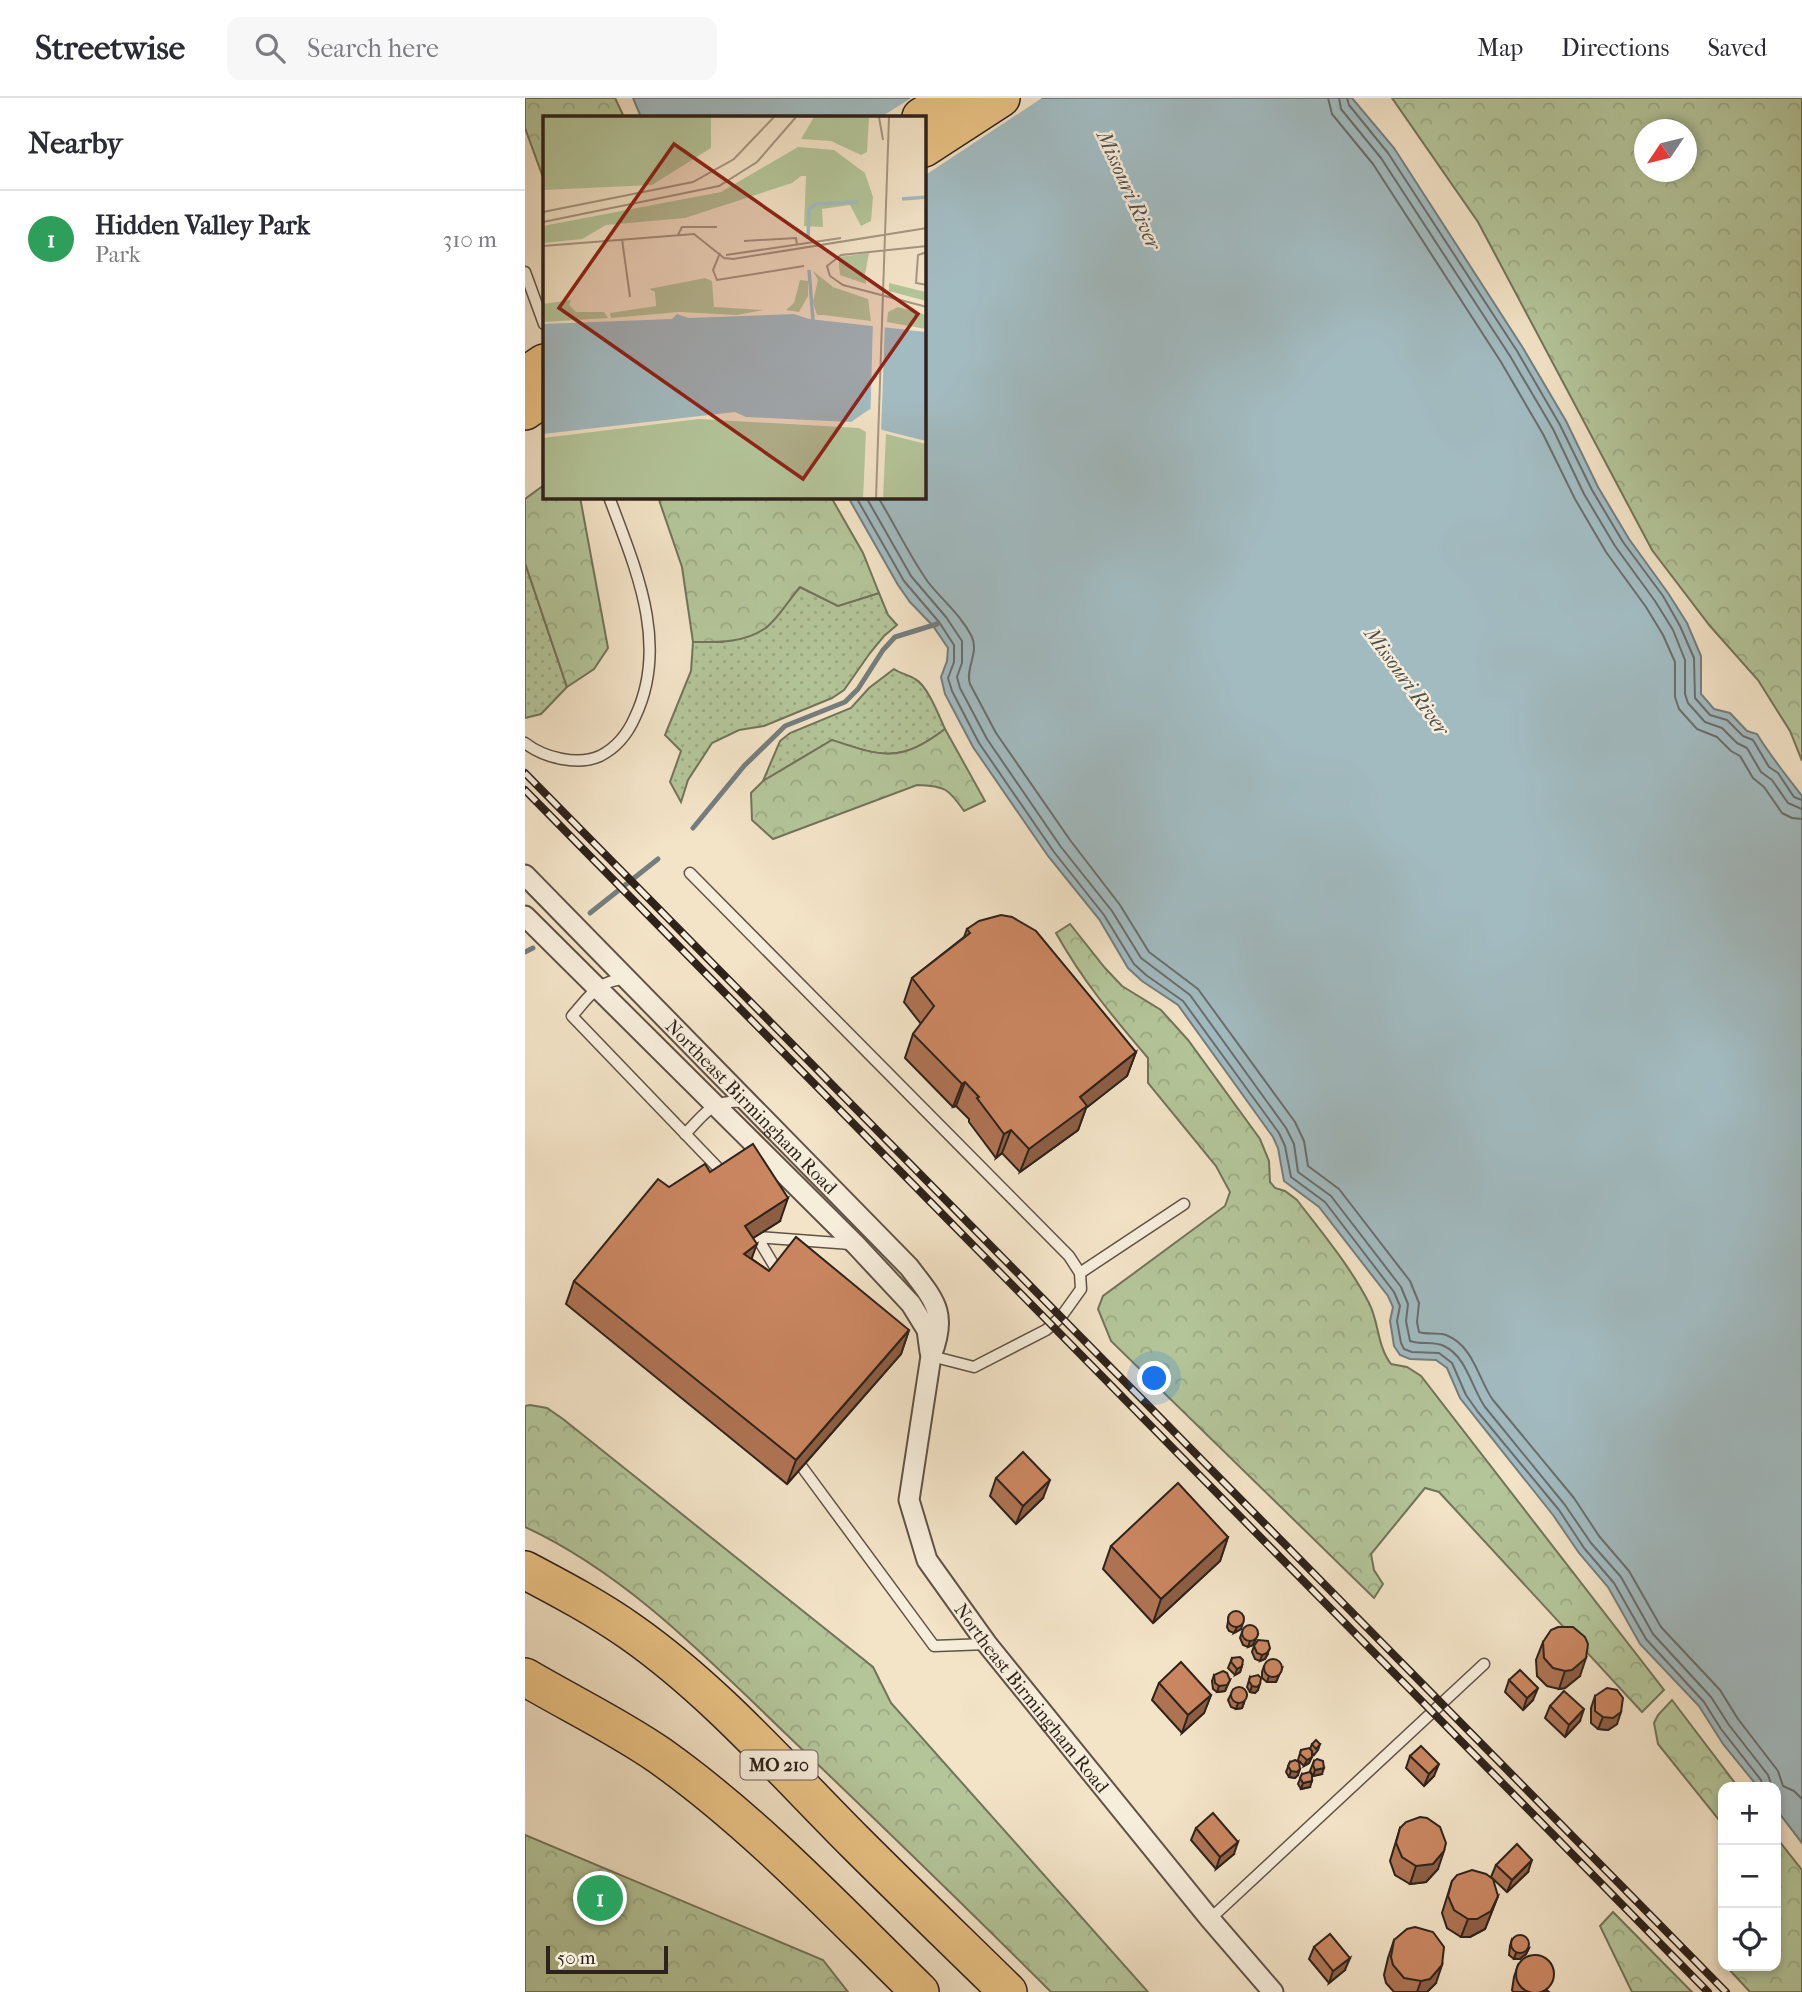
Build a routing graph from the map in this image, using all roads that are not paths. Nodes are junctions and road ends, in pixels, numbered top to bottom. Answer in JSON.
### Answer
{"nodes":[{"id":1,"x":951,"y":98,"type":"edge"},
{"id":2,"x":1002,"y":98,"type":"edge"},
{"id":3,"x":923,"y":116,"type":"edge"},
{"id":4,"x":926,"y":147,"type":"edge"},
{"id":5,"x":525,"y":272,"type":"edge"},
{"id":6,"x":543,"y":321,"type":"edge"},
{"id":7,"x":543,"y":364,"type":"edge"},
{"id":8,"x":525,"y":376,"type":"edge"},
{"id":9,"x":543,"y":399,"type":"edge"},
{"id":10,"x":525,"y":411,"type":"edge"},
{"id":11,"x":610,"y":499,"type":"edge"},
{"id":12,"x":525,"y":743,"type":"edge"},
{"id":13,"x":690,"y":873,"type":"dead end"},
{"id":14,"x":525,"y":875,"type":"edge"},
{"id":15,"x":525,"y":916,"type":"edge"},
{"id":16,"x":626,"y":979,"type":"junction"},
{"id":17,"x":597,"y":988,"type":"junction"},
{"id":18,"x":747,"y":1102,"type":"junction"},
{"id":19,"x":715,"y":1104,"type":"junction"},
{"id":20,"x":685,"y":1134,"type":"junction"},
{"id":21,"x":732,"y":1192,"type":"edge"},
{"id":22,"x":1184,"y":1204,"type":"dead end"},
{"id":23,"x":745,"y":1215,"type":"edge"},
{"id":24,"x":757,"y":1237,"type":"junction"},
{"id":25,"x":855,"y":1244,"type":"junction"},
{"id":26,"x":778,"y":1272,"type":"edge"},
{"id":27,"x":1080,"y":1273,"type":"junction"},
{"id":28,"x":931,"y":1356,"type":"junction"},
{"id":29,"x":802,"y":1467,"type":"edge"},
{"id":30,"x":525,"y":1570,"type":"edge"},
{"id":31,"x":987,"y":1644,"type":"junction"},
{"id":32,"x":1484,"y":1664,"type":"dead end"},
{"id":33,"x":525,"y":1677,"type":"edge"},
{"id":34,"x":1210,"y":1919,"type":"junction"},
{"id":35,"x":920,"y":1992,"type":"edge"},
{"id":36,"x":1008,"y":1992,"type":"edge"},
{"id":37,"x":1273,"y":1992,"type":"edge"}],
"edges":[{"from":1,"to":3,"type":"highway"},
{"from":2,"to":4,"type":"highway"},
{"from":5,"to":6,"type":"lane"},
{"from":7,"to":8,"type":"highway"},
{"from":9,"to":10,"type":"highway"},
{"from":11,"to":12,"type":"lane"},
{"from":13,"to":27,"type":"lane"},
{"from":14,"to":16,"type":"street","name":"Northeast Birmingham Road"},
{"from":15,"to":17,"type":"street","name":"Northeast Birmingham Road"},
{"from":16,"to":17,"type":"lane"},
{"from":16,"to":18,"type":"street","name":"Northeast Birmingham Road"},
{"from":17,"to":19,"type":"street","name":"Northeast Birmingham Road"},
{"from":17,"to":20,"type":"lane"},
{"from":18,"to":19,"type":"lane"},
{"from":18,"to":28,"type":"street","name":"Northeast Birmingham Road"},
{"from":19,"to":20,"type":"lane"},
{"from":19,"to":25,"type":"street","name":"Northeast Birmingham Road"},
{"from":20,"to":21,"type":"lane"},
{"from":22,"to":27,"type":"lane"},
{"from":23,"to":24,"type":"lane"},
{"from":24,"to":25,"type":"lane"},
{"from":24,"to":26,"type":"lane"},
{"from":25,"to":28,"type":"street","name":"Northeast Birmingham Road"},
{"from":27,"to":28,"type":"lane"},
{"from":28,"to":31,"type":"street","name":"Northeast Birmingham Road"},
{"from":29,"to":31,"type":"lane"},
{"from":30,"to":36,"type":"highway","number":"MO 210"},
{"from":31,"to":34,"type":"street","name":"Northeast Birmingham Road"},
{"from":32,"to":34,"type":"lane"},
{"from":33,"to":35,"type":"highway"},
{"from":34,"to":37,"type":"street","name":"Northeast Birmingham Road"}]}
